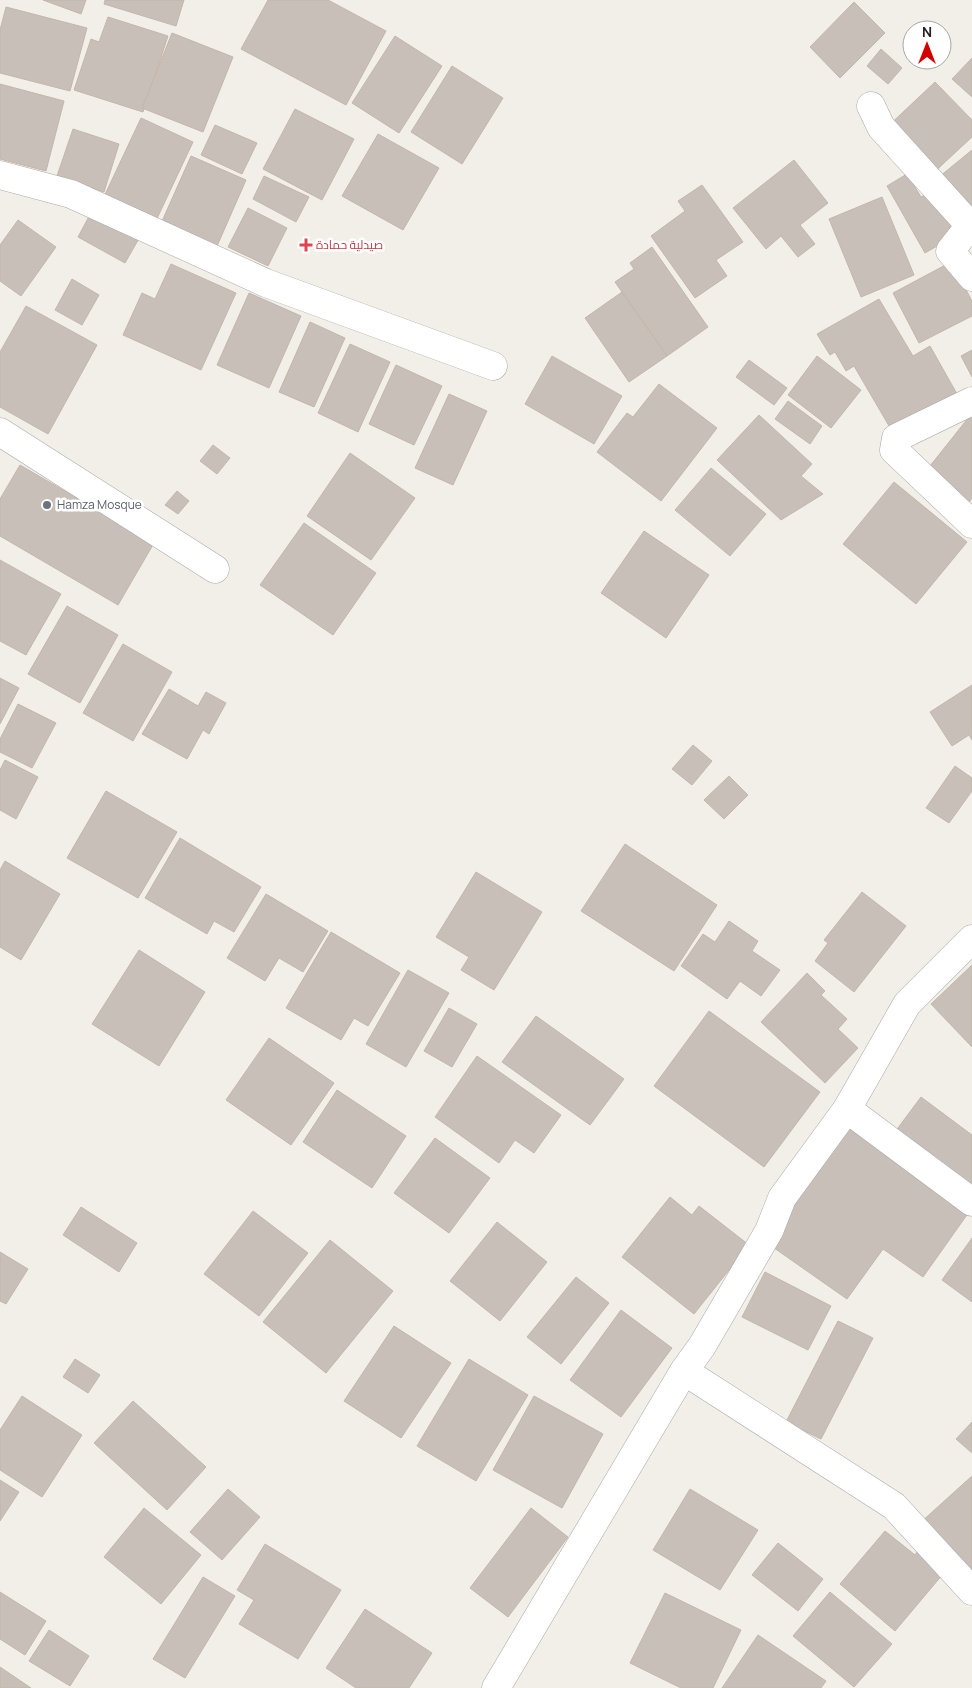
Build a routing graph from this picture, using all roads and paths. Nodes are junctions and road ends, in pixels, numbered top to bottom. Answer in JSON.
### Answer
{"nodes":[{"id":1,"x":871,"y":106,"type":"dead end"},
{"id":2,"x":0,"y":175,"type":"edge"},
{"id":3,"x":972,"y":277,"type":"edge"},
{"id":4,"x":493,"y":366,"type":"dead end"},
{"id":5,"x":972,"y":401,"type":"edge"},
{"id":6,"x":0,"y":432,"type":"edge"},
{"id":7,"x":972,"y":524,"type":"edge"},
{"id":8,"x":215,"y":570,"type":"dead end"},
{"id":9,"x":972,"y":939,"type":"edge"},
{"id":10,"x":847,"y":1109,"type":"junction"},
{"id":11,"x":972,"y":1202,"type":"edge"},
{"id":12,"x":684,"y":1371,"type":"junction"},
{"id":13,"x":972,"y":1590,"type":"edge"},
{"id":14,"x":496,"y":1688,"type":"edge"}],
"edges":[{"from":1,"to":3,"type":"street"},
{"from":2,"to":4,"type":"street"},
{"from":5,"to":7,"type":"street"},
{"from":6,"to":8,"type":"street"},
{"from":9,"to":10,"type":"street"},
{"from":10,"to":11,"type":"street"},
{"from":10,"to":12,"type":"street"},
{"from":12,"to":13,"type":"street"},
{"from":12,"to":14,"type":"street"}]}
